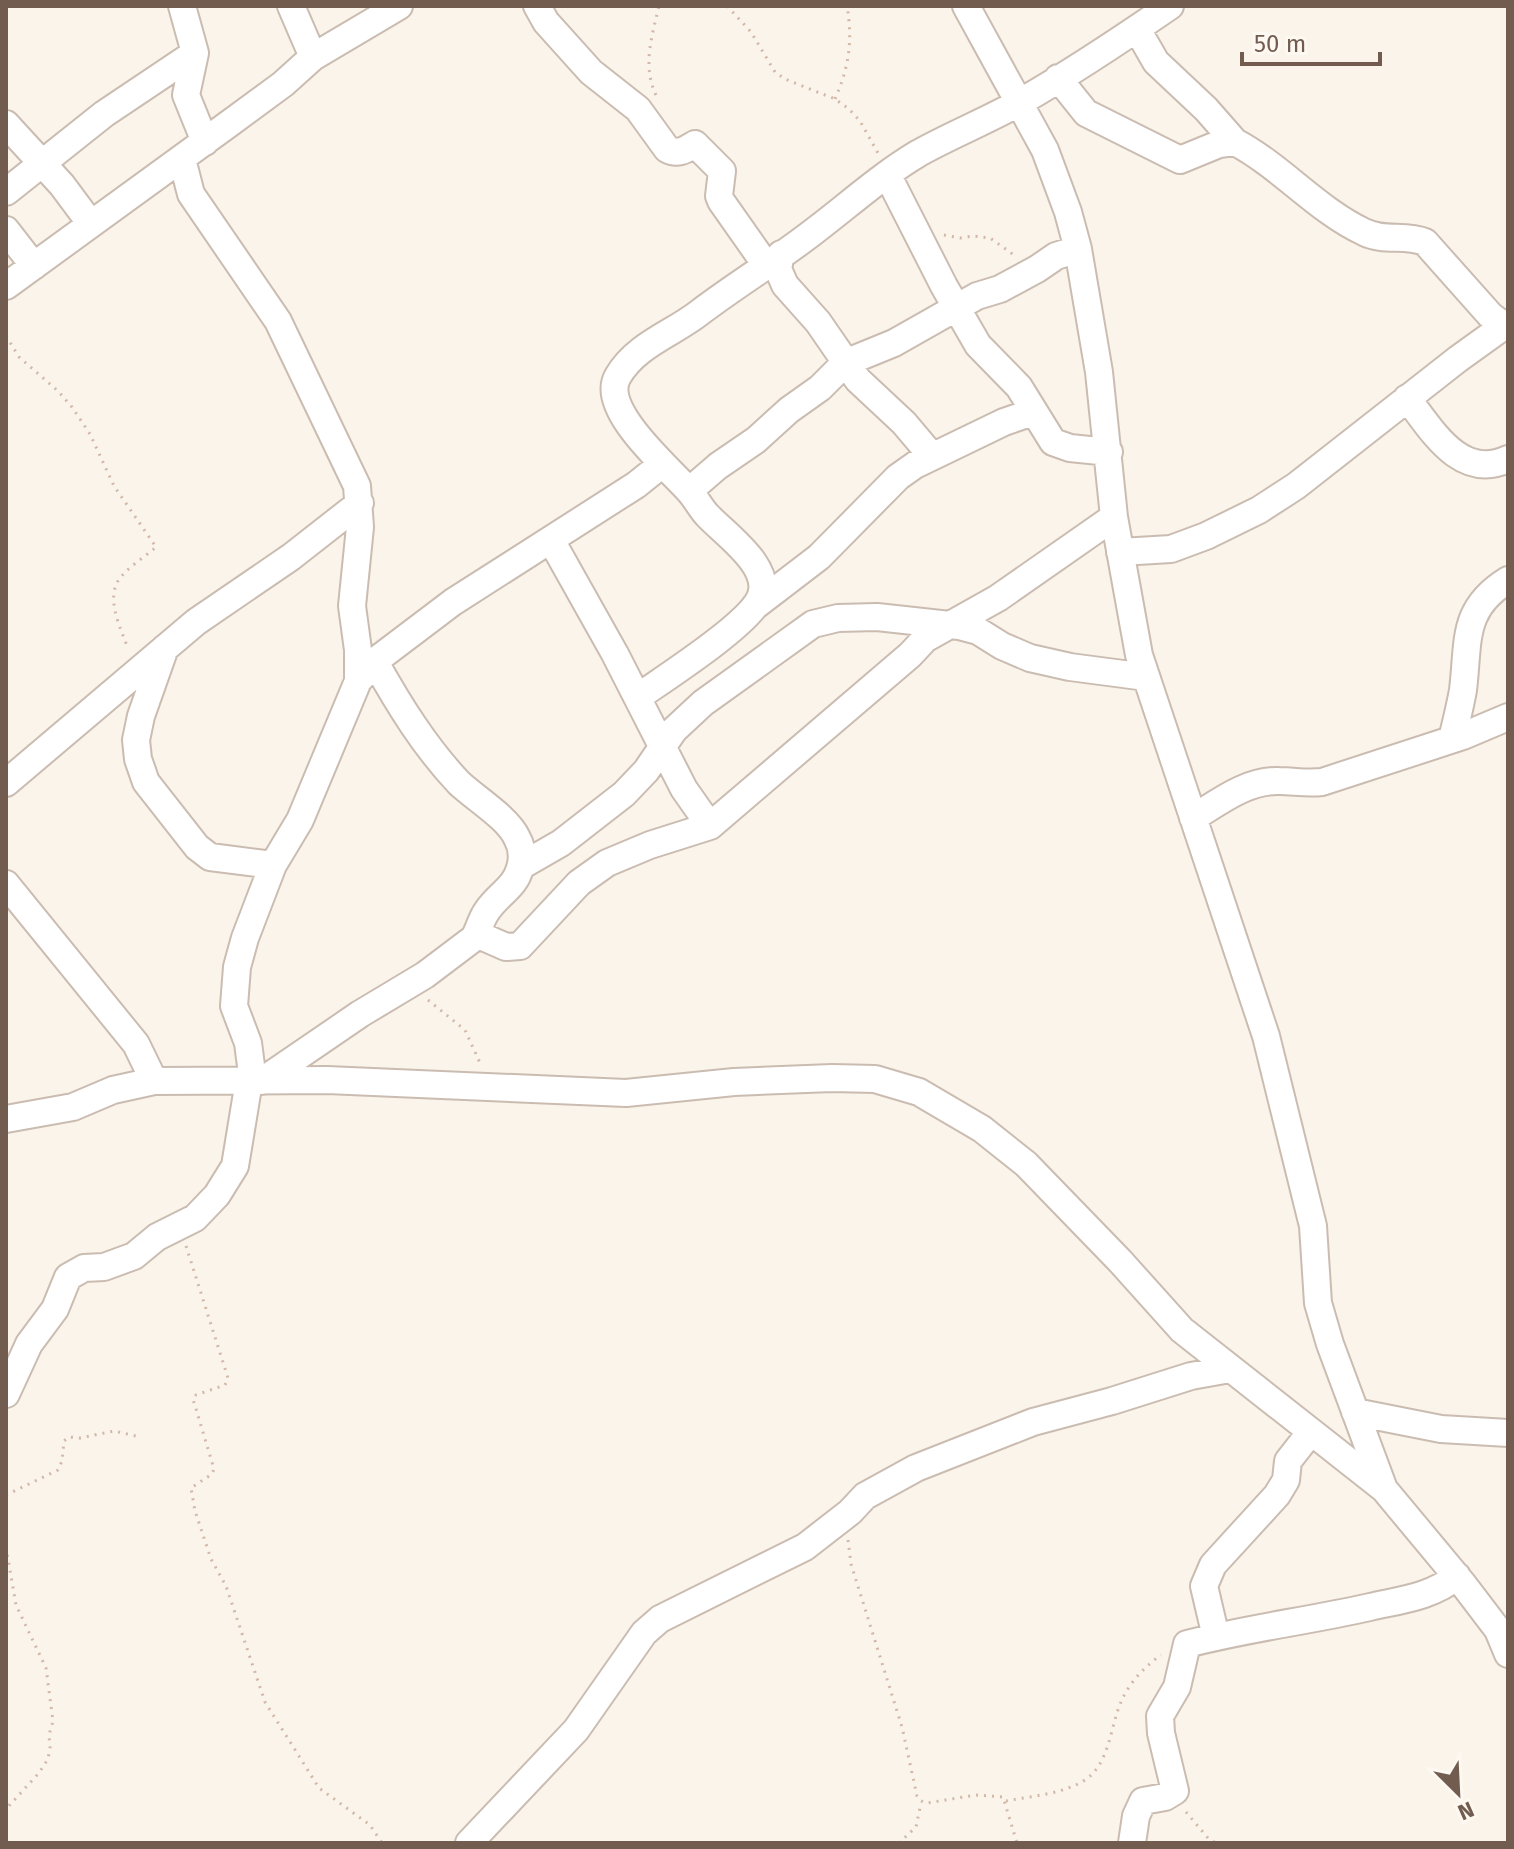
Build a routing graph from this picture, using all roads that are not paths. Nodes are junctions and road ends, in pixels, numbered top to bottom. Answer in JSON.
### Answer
{"nodes":[{"id":1,"x":182,"y":6,"type":"edge"},
{"id":2,"x":291,"y":6,"type":"edge"},
{"id":3,"x":399,"y":6,"type":"edge"},
{"id":4,"x":537,"y":6,"type":"edge"},
{"id":5,"x":966,"y":6,"type":"edge"},
{"id":6,"x":1170,"y":6,"type":"edge"},
{"id":7,"x":1137,"y":29,"type":"junction"},
{"id":8,"x":195,"y":53,"type":"junction"},
{"id":9,"x":313,"y":57,"type":"junction"},
{"id":10,"x":1058,"y":78,"type":"junction"},
{"id":11,"x":1021,"y":102,"type":"junction"},
{"id":12,"x":6,"y":124,"type":"edge"},
{"id":13,"x":205,"y":142,"type":"junction"},
{"id":14,"x":1235,"y":142,"type":"junction"},
{"id":15,"x":182,"y":159,"type":"junction"},
{"id":16,"x":43,"y":163,"type":"junction"},
{"id":17,"x":887,"y":174,"type":"junction"},
{"id":18,"x":6,"y":192,"type":"edge"},
{"id":19,"x":91,"y":224,"type":"junction"},
{"id":20,"x":6,"y":230,"type":"edge"},
{"id":21,"x":1078,"y":249,"type":"junction"},
{"id":22,"x":773,"y":260,"type":"junction"},
{"id":23,"x":34,"y":266,"type":"junction"},
{"id":24,"x":6,"y":286,"type":"edge"},
{"id":25,"x":957,"y":307,"type":"junction"},
{"id":26,"x":1506,"y":324,"type":"edge"},
{"id":27,"x":845,"y":363,"type":"junction"},
{"id":28,"x":1407,"y":398,"type":"junction"},
{"id":29,"x":1033,"y":412,"type":"junction"},
{"id":30,"x":1109,"y":452,"type":"junction"},
{"id":31,"x":931,"y":455,"type":"junction"},
{"id":32,"x":1508,"y":459,"type":"edge"},
{"id":33,"x":661,"y":465,"type":"junction"},
{"id":34,"x":689,"y":491,"type":"junction"},
{"id":35,"x":360,"y":503,"type":"junction"},
{"id":36,"x":1114,"y":517,"type":"junction"},
{"id":37,"x":551,"y":540,"type":"junction"},
{"id":38,"x":1120,"y":552,"type":"junction"},
{"id":39,"x":1508,"y":580,"type":"edge"},
{"id":40,"x":755,"y":606,"type":"junction"},
{"id":41,"x":952,"y":626,"type":"junction"},
{"id":42,"x":165,"y":648,"type":"junction"},
{"id":43,"x":367,"y":671,"type":"junction"},
{"id":44,"x":1146,"y":677,"type":"junction"},
{"id":45,"x":638,"y":697,"type":"junction"},
{"id":46,"x":1508,"y":717,"type":"edge"},
{"id":47,"x":1452,"y":739,"type":"junction"},
{"id":48,"x":663,"y":747,"type":"junction"},
{"id":49,"x":6,"y":783,"type":"edge"},
{"id":50,"x":1193,"y":818,"type":"junction"},
{"id":51,"x":710,"y":826,"type":"junction"},
{"id":52,"x":273,"y":865,"type":"junction"},
{"id":53,"x":521,"y":866,"type":"junction"},
{"id":54,"x":6,"y":884,"type":"edge"},
{"id":55,"x":474,"y":938,"type":"junction"},
{"id":56,"x":154,"y":1081,"type":"junction"},
{"id":57,"x":255,"y":1081,"type":"junction"},
{"id":58,"x":6,"y":1119,"type":"edge"},
{"id":59,"x":1230,"y":1369,"type":"junction"},
{"id":60,"x":6,"y":1394,"type":"edge"},
{"id":61,"x":1359,"y":1423,"type":"junction"},
{"id":62,"x":1310,"y":1433,"type":"junction"},
{"id":63,"x":1508,"y":1433,"type":"edge"},
{"id":64,"x":1335,"y":1453,"type":"junction"},
{"id":65,"x":1384,"y":1489,"type":"junction"},
{"id":66,"x":1457,"y":1576,"type":"junction"},
{"id":67,"x":1216,"y":1637,"type":"junction"},
{"id":68,"x":1508,"y":1654,"type":"edge"},
{"id":69,"x":469,"y":1843,"type":"edge"},
{"id":70,"x":1132,"y":1843,"type":"edge"}],
"edges":[{"from":1,"to":8,"type":"street"},
{"from":2,"to":9,"type":"street"},
{"from":3,"to":9,"type":"street"},
{"from":4,"to":22,"type":"street"},
{"from":5,"to":11,"type":"street"},
{"from":6,"to":7,"type":"street"},
{"from":7,"to":10,"type":"street"},
{"from":7,"to":14,"type":"street"},
{"from":8,"to":13,"type":"street"},
{"from":8,"to":16,"type":"street"},
{"from":9,"to":13,"type":"street"},
{"from":10,"to":11,"type":"street"},
{"from":10,"to":14,"type":"street"},
{"from":11,"to":17,"type":"street"},
{"from":11,"to":21,"type":"street"},
{"from":12,"to":16,"type":"street"},
{"from":13,"to":15,"type":"street"},
{"from":14,"to":26,"type":"street"},
{"from":15,"to":19,"type":"street"},
{"from":15,"to":35,"type":"street"},
{"from":16,"to":18,"type":"street"},
{"from":16,"to":19,"type":"street"},
{"from":17,"to":22,"type":"street"},
{"from":17,"to":25,"type":"street"},
{"from":19,"to":23,"type":"street"},
{"from":20,"to":23,"type":"street"},
{"from":21,"to":25,"type":"street"},
{"from":21,"to":30,"type":"street"},
{"from":22,"to":27,"type":"street"},
{"from":22,"to":33,"type":"street"},
{"from":23,"to":24,"type":"street"},
{"from":25,"to":27,"type":"street"},
{"from":25,"to":29,"type":"street"},
{"from":26,"to":28,"type":"street"},
{"from":27,"to":31,"type":"street"},
{"from":27,"to":34,"type":"street"},
{"from":28,"to":32,"type":"street"},
{"from":28,"to":38,"type":"street"},
{"from":29,"to":30,"type":"street"},
{"from":29,"to":31,"type":"street"},
{"from":30,"to":36,"type":"street"},
{"from":31,"to":40,"type":"street"},
{"from":33,"to":34,"type":"street"},
{"from":33,"to":37,"type":"street"},
{"from":34,"to":40,"type":"street"},
{"from":35,"to":42,"type":"street"},
{"from":35,"to":43,"type":"street"},
{"from":36,"to":38,"type":"street"},
{"from":36,"to":41,"type":"street"},
{"from":37,"to":43,"type":"street"},
{"from":37,"to":45,"type":"street"},
{"from":38,"to":44,"type":"street"},
{"from":39,"to":47,"type":"street"},
{"from":40,"to":45,"type":"street"},
{"from":41,"to":44,"type":"street"},
{"from":41,"to":48,"type":"street"},
{"from":41,"to":51,"type":"street"},
{"from":42,"to":49,"type":"street"},
{"from":42,"to":52,"type":"street"},
{"from":43,"to":52,"type":"street"},
{"from":43,"to":53,"type":"street"},
{"from":44,"to":50,"type":"street"},
{"from":45,"to":48,"type":"street"},
{"from":46,"to":47,"type":"street"},
{"from":47,"to":50,"type":"street"},
{"from":48,"to":51,"type":"street"},
{"from":48,"to":53,"type":"street"},
{"from":50,"to":61,"type":"street"},
{"from":51,"to":55,"type":"street"},
{"from":52,"to":57,"type":"street"},
{"from":53,"to":55,"type":"street"},
{"from":54,"to":56,"type":"street"},
{"from":55,"to":57,"type":"street"},
{"from":56,"to":57,"type":"street"},
{"from":56,"to":58,"type":"street"},
{"from":57,"to":59,"type":"street"},
{"from":57,"to":60,"type":"street"},
{"from":59,"to":62,"type":"street"},
{"from":59,"to":69,"type":"street"},
{"from":61,"to":63,"type":"street"},
{"from":61,"to":64,"type":"street"},
{"from":61,"to":65,"type":"street"},
{"from":62,"to":64,"type":"street"},
{"from":62,"to":67,"type":"street"},
{"from":64,"to":65,"type":"street"},
{"from":65,"to":66,"type":"street"},
{"from":66,"to":67,"type":"street"},
{"from":66,"to":68,"type":"street"},
{"from":67,"to":70,"type":"street"}]}
